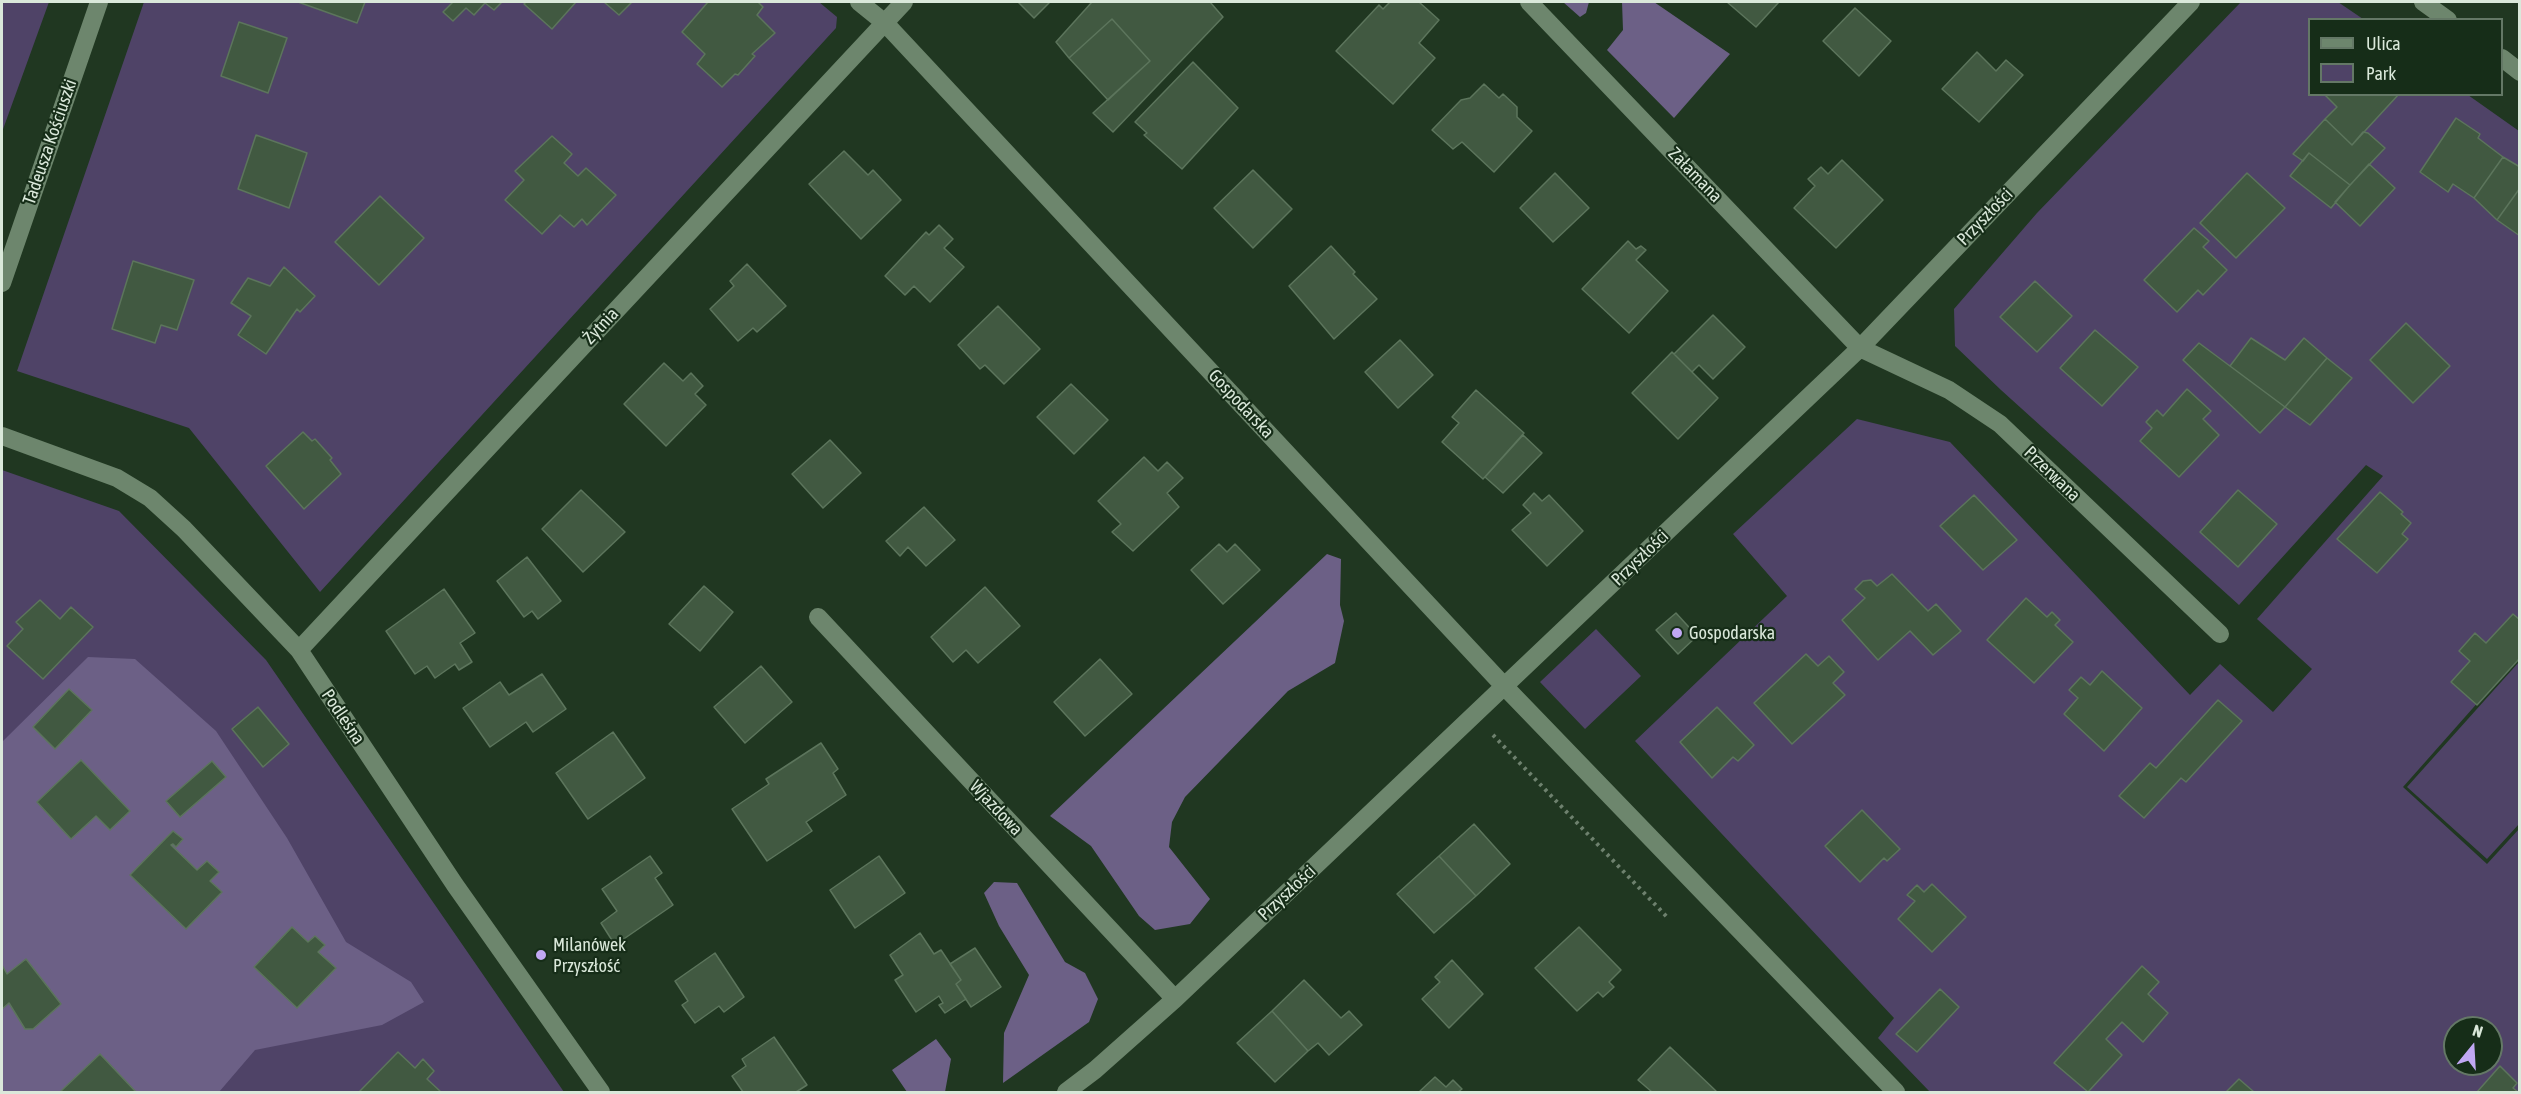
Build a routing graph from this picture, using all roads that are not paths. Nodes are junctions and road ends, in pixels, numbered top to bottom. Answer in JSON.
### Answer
{"nodes":[{"id":1,"x":99,"y":2,"type":"edge"},
{"id":2,"x":860,"y":2,"type":"edge"},
{"id":3,"x":904,"y":2,"type":"edge"},
{"id":4,"x":1529,"y":2,"type":"edge"},
{"id":5,"x":2191,"y":2,"type":"edge"},
{"id":6,"x":2423,"y":2,"type":"edge"},
{"id":7,"x":2445,"y":18,"type":"edge"},
{"id":8,"x":885,"y":22,"type":"junction"},
{"id":9,"x":2503,"y":59,"type":"edge"},
{"id":10,"x":2520,"y":72,"type":"edge"},
{"id":11,"x":2,"y":283,"type":"edge"},
{"id":12,"x":1860,"y":348,"type":"junction"},
{"id":13,"x":2,"y":436,"type":"edge"},
{"id":14,"x":818,"y":617,"type":"dead end"},
{"id":15,"x":2220,"y":634,"type":"dead end"},
{"id":16,"x":299,"y":650,"type":"junction"},
{"id":17,"x":1505,"y":687,"type":"junction"},
{"id":18,"x":1175,"y":999,"type":"junction"},
{"id":19,"x":601,"y":1092,"type":"edge"},
{"id":20,"x":1066,"y":1092,"type":"edge"},
{"id":21,"x":1896,"y":1092,"type":"edge"}],
"edges":[{"from":1,"to":11,"type":"street","name":"Tadeusza Kościuszki"},
{"from":2,"to":8,"type":"street","name":"Gospodarska"},
{"from":3,"to":8,"type":"street","name":"Żytnia"},
{"from":4,"to":12,"type":"street","name":"Załamana"},
{"from":5,"to":12,"type":"street","name":"Przyszłości"},
{"from":6,"to":7,"type":"street"},
{"from":8,"to":16,"type":"street","name":"Żytnia"},
{"from":8,"to":17,"type":"street","name":"Gospodarska"},
{"from":9,"to":10,"type":"street"},
{"from":12,"to":15,"type":"street","name":"Przerwana"},
{"from":12,"to":17,"type":"street","name":"Przyszłości"},
{"from":13,"to":16,"type":"street","name":"Podleśna"},
{"from":14,"to":18,"type":"street","name":"Wjazdowa"},
{"from":16,"to":19,"type":"street","name":"Podleśna"},
{"from":17,"to":18,"type":"street","name":"Przyszłości"},
{"from":17,"to":21,"type":"street","name":"Gospodarska"},
{"from":18,"to":20,"type":"street","name":"Przyszłości"}]}
